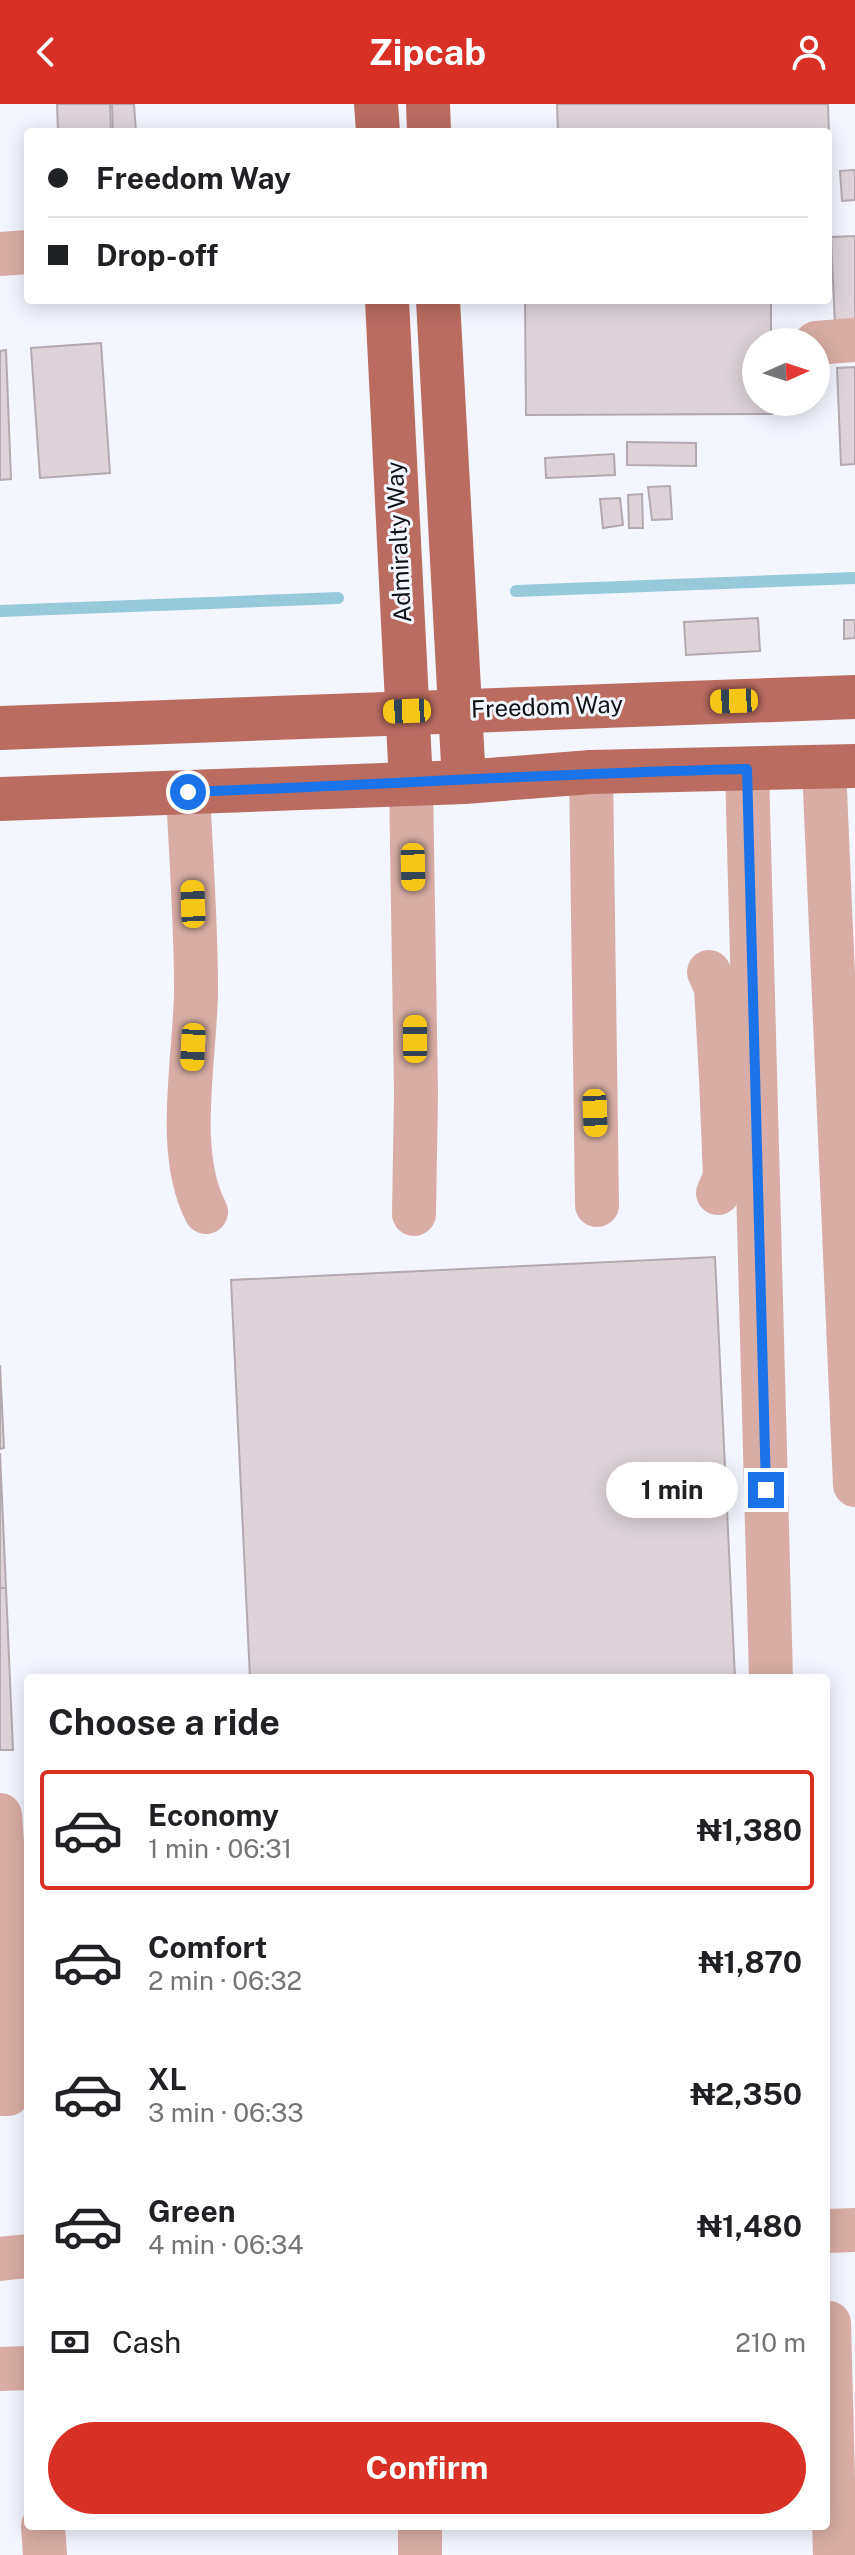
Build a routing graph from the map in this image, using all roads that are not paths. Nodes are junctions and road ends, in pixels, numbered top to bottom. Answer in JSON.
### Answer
{"nodes":[{"id":1,"x":376,"y":104,"type":"edge"},
{"id":2,"x":428,"y":104,"type":"edge"},
{"id":3,"x":378,"y":128,"type":"edge"},
{"id":4,"x":429,"y":128,"type":"edge"},
{"id":5,"x":24,"y":252,"type":"edge"},
{"id":6,"x":0,"y":254,"type":"edge"},
{"id":7,"x":387,"y":304,"type":"edge"},
{"id":8,"x":438,"y":304,"type":"edge"},
{"id":9,"x":855,"y":340,"type":"edge"},
{"id":10,"x":830,"y":342,"type":"edge"},
{"id":11,"x":855,"y":697,"type":"edge"},
{"id":12,"x":460,"y":709,"type":"junction"},
{"id":13,"x":407,"y":711,"type":"junction"},
{"id":14,"x":0,"y":728,"type":"edge"},
{"id":15,"x":840,"y":766,"type":"edge"},
{"id":16,"x":747,"y":769,"type":"junction"},
{"id":17,"x":591,"y":772,"type":"junction"},
{"id":18,"x":464,"y":782,"type":"junction"},
{"id":19,"x":411,"y":783,"type":"junction"},
{"id":20,"x":188,"y":792,"type":"junction"},
{"id":21,"x":0,"y":799,"type":"edge"},
{"id":22,"x":709,"y":972,"type":"dead end"},
{"id":23,"x":718,"y":1193,"type":"dead end"},
{"id":24,"x":597,"y":1205,"type":"dead end"},
{"id":25,"x":206,"y":1212,"type":"dead end"},
{"id":26,"x":414,"y":1214,"type":"dead end"},
{"id":27,"x":855,"y":1485,"type":"edge"},
{"id":28,"x":771,"y":1674,"type":"edge"},
{"id":29,"x":0,"y":1815,"type":"edge"},
{"id":30,"x":0,"y":2094,"type":"edge"},
{"id":31,"x":855,"y":2230,"type":"edge"},
{"id":32,"x":830,"y":2231,"type":"edge"},
{"id":33,"x":24,"y":2256,"type":"edge"},
{"id":34,"x":0,"y":2259,"type":"edge"},
{"id":35,"x":837,"y":2322,"type":"edge"},
{"id":36,"x":24,"y":2368,"type":"edge"},
{"id":37,"x":0,"y":2369,"type":"edge"},
{"id":38,"x":43,"y":2530,"type":"edge"},
{"id":39,"x":420,"y":2530,"type":"edge"},
{"id":40,"x":45,"y":2555,"type":"edge"},
{"id":41,"x":420,"y":2555,"type":"edge"},
{"id":42,"x":835,"y":2555,"type":"edge"}],
"edges":[{"from":1,"to":3,"type":"main road"},
{"from":2,"to":4,"type":"main road"},
{"from":5,"to":6,"type":"street"},
{"from":7,"to":13,"type":"main road","name":"Admiralty Way"},
{"from":8,"to":12,"type":"main road"},
{"from":9,"to":10,"type":"street"},
{"from":11,"to":12,"type":"main road","name":"Freedom Way"},
{"from":12,"to":13,"type":"main road","name":"Freedom Way"},
{"from":12,"to":18,"type":"main road"},
{"from":13,"to":14,"type":"main road","name":"Freedom Way"},
{"from":13,"to":19,"type":"main road","name":"Admiralty Way"},
{"from":15,"to":16,"type":"main road"},
{"from":15,"to":27,"type":"street"},
{"from":16,"to":17,"type":"main road"},
{"from":16,"to":28,"type":"street"},
{"from":17,"to":18,"type":"main road"},
{"from":17,"to":24,"type":"street"},
{"from":18,"to":19,"type":"main road"},
{"from":19,"to":20,"type":"main road"},
{"from":19,"to":26,"type":"street"},
{"from":20,"to":21,"type":"main road"},
{"from":20,"to":25,"type":"street"},
{"from":22,"to":23,"type":"street"},
{"from":29,"to":30,"type":"street"},
{"from":31,"to":32,"type":"street"},
{"from":33,"to":34,"type":"street"},
{"from":35,"to":42,"type":"street"},
{"from":36,"to":37,"type":"street"},
{"from":38,"to":40,"type":"street"},
{"from":39,"to":41,"type":"street"}]}
